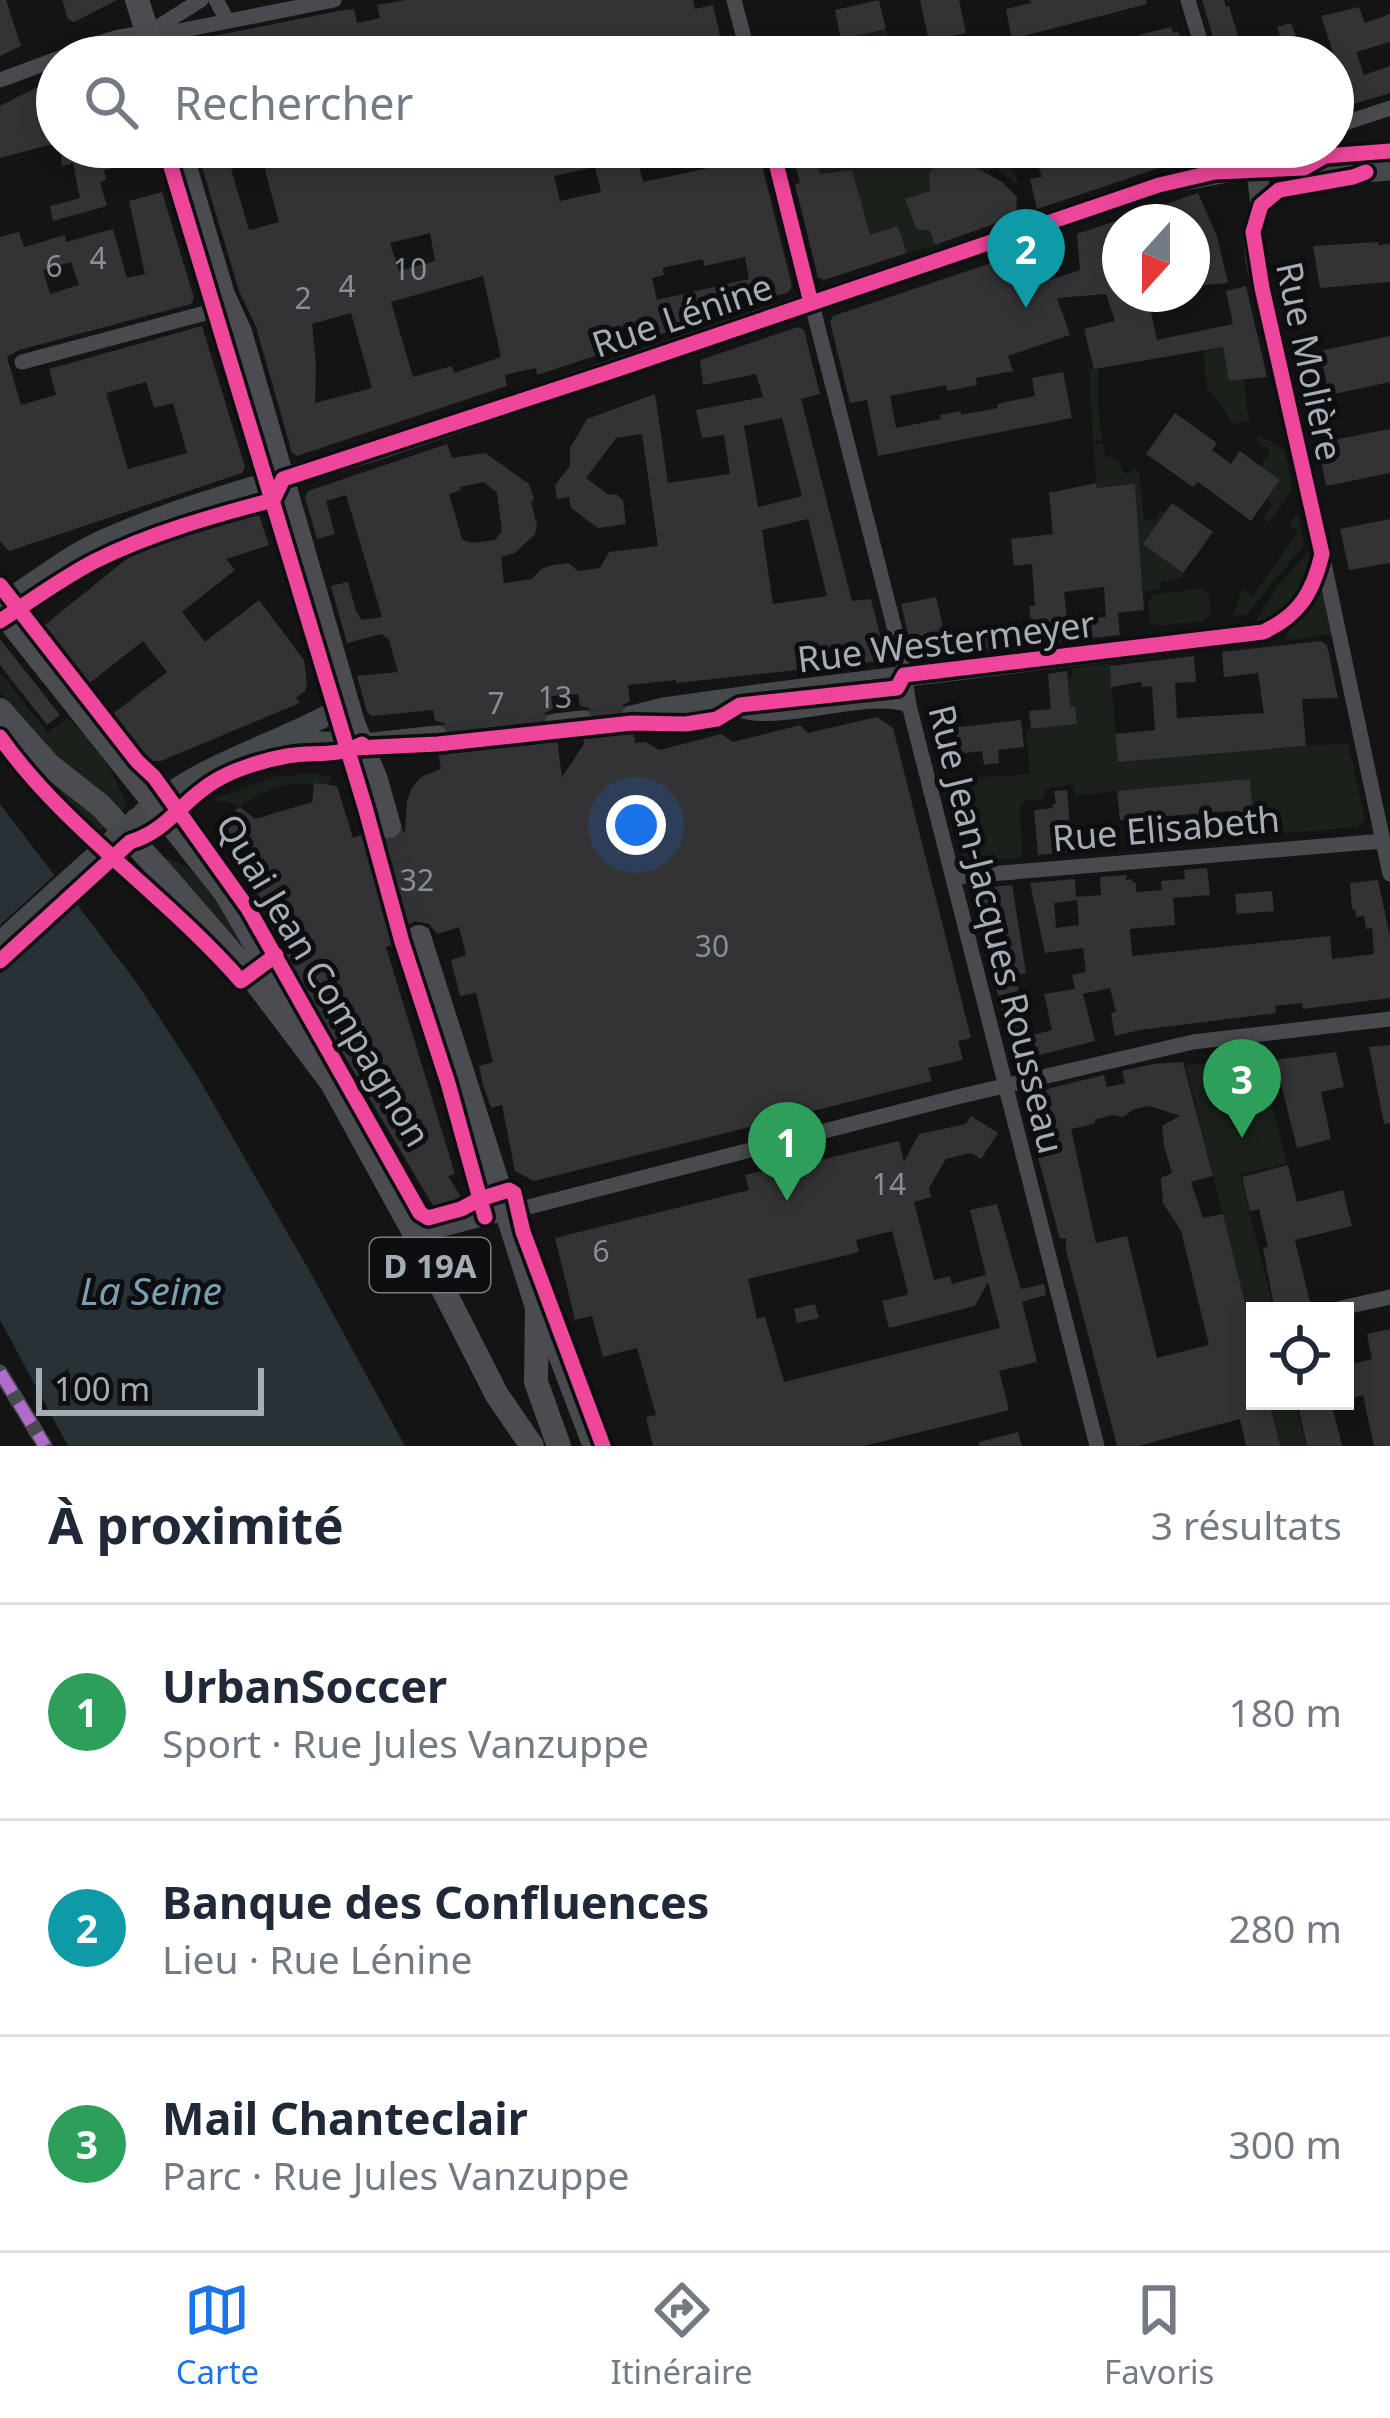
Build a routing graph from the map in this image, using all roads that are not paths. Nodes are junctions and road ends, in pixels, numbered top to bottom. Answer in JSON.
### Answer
{"nodes":[{"id":1,"x":137,"y":0,"type":"edge"},
{"id":2,"x":201,"y":0,"type":"edge"},
{"id":3,"x":216,"y":0,"type":"edge"},
{"id":4,"x":334,"y":0,"type":"edge"},
{"id":5,"x":734,"y":0,"type":"edge"},
{"id":6,"x":1188,"y":0,"type":"edge"},
{"id":7,"x":227,"y":20,"type":"junction"},
{"id":8,"x":148,"y":36,"type":"edge"},
{"id":9,"x":154,"y":36,"type":"edge"},
{"id":10,"x":158,"y":36,"type":"edge"},
{"id":11,"x":743,"y":36,"type":"edge"},
{"id":12,"x":1199,"y":36,"type":"edge"},
{"id":13,"x":36,"y":67,"type":"edge"},
{"id":14,"x":0,"y":80,"type":"edge"},
{"id":15,"x":1390,"y":108,"type":"edge"},
{"id":16,"x":1354,"y":120,"type":"edge"},
{"id":17,"x":1354,"y":167,"type":"edge"},
{"id":18,"x":185,"y":168,"type":"edge"},
{"id":19,"x":777,"y":168,"type":"edge"},
{"id":20,"x":1249,"y":168,"type":"edge"},
{"id":21,"x":1258,"y":168,"type":"edge"},
{"id":22,"x":1323,"y":168,"type":"edge"},
{"id":23,"x":1390,"y":170,"type":"edge"},
{"id":24,"x":1366,"y":172,"type":"junction"},
{"id":25,"x":1253,"y":173,"type":"junction"},
{"id":26,"x":1289,"y":187,"type":"junction"},
{"id":27,"x":1261,"y":205,"type":"junction"},
{"id":28,"x":811,"y":303,"type":"junction"},
{"id":29,"x":228,"y":307,"type":"junction"},
{"id":30,"x":22,"y":362,"type":"dead end"},
{"id":31,"x":283,"y":479,"type":"junction"},
{"id":32,"x":1322,"y":554,"type":"junction"},
{"id":33,"x":0,"y":607,"type":"edge"},
{"id":34,"x":904,"y":675,"type":"junction"},
{"id":35,"x":724,"y":700,"type":"junction"},
{"id":36,"x":909,"y":705,"type":"junction"},
{"id":37,"x":0,"y":710,"type":"edge"},
{"id":38,"x":632,"y":716,"type":"tunnel mouth"},
{"id":39,"x":582,"y":721,"type":"tunnel mouth"},
{"id":40,"x":555,"y":724,"type":"tunnel mouth"},
{"id":41,"x":349,"y":730,"type":"junction"},
{"id":42,"x":436,"y":736,"type":"tunnel mouth"},
{"id":43,"x":277,"y":740,"type":"junction"},
{"id":44,"x":146,"y":810,"type":"junction"},
{"id":45,"x":389,"y":826,"type":"tunnel mouth"},
{"id":46,"x":1383,"y":841,"type":"junction"},
{"id":47,"x":1390,"y":874,"type":"edge"},
{"id":48,"x":954,"y":877,"type":"junction"},
{"id":49,"x":418,"y":937,"type":"tunnel mouth"},
{"id":50,"x":0,"y":943,"type":"edge"},
{"id":51,"x":281,"y":998,"type":"junction"},
{"id":52,"x":1390,"y":1019,"type":"edge"},
{"id":53,"x":1005,"y":1087,"type":"junction"},
{"id":54,"x":506,"y":1211,"type":"junction"},
{"id":55,"x":416,"y":1236,"type":"junction"},
{"id":56,"x":1390,"y":1297,"type":"edge"},
{"id":57,"x":1354,"y":1305,"type":"edge"},
{"id":58,"x":537,"y":1307,"type":"junction"},
{"id":59,"x":0,"y":1372,"type":"edge"},
{"id":60,"x":44,"y":1446,"type":"edge"},
{"id":61,"x":532,"y":1446,"type":"edge"},
{"id":62,"x":559,"y":1446,"type":"edge"},
{"id":63,"x":590,"y":1446,"type":"edge"},
{"id":64,"x":1097,"y":1446,"type":"edge"}],
"edges":[{"from":1,"to":8,"type":"main road"},
{"from":2,"to":9,"type":"street"},
{"from":3,"to":7,"type":"street"},
{"from":4,"to":7,"type":"street"},
{"from":5,"to":11,"type":"street"},
{"from":6,"to":12,"type":"street"},
{"from":7,"to":10,"type":"street"},
{"from":13,"to":14,"type":"street"},
{"from":15,"to":16,"type":"street"},
{"from":17,"to":24,"type":"main road","name":"Rue Lénine"},
{"from":18,"to":29,"type":"main road"},
{"from":19,"to":28,"type":"street","name":"Rue Jean-Jacques Rousseau"},
{"from":20,"to":25,"type":"street","name":"Rue Molière"},
{"from":21,"to":25,"type":"street"},
{"from":22,"to":25,"type":"main road","name":"Rue Lénine"},
{"from":23,"to":24,"type":"main road"},
{"from":24,"to":26,"type":"main road"},
{"from":25,"to":26,"type":"main road"},
{"from":25,"to":27,"type":"main road","name":"Rue Molière"},
{"from":25,"to":28,"type":"main road","name":"Rue Lénine"},
{"from":26,"to":27,"type":"main road"},
{"from":27,"to":32,"type":"main road","name":"Rue Molière"},
{"from":28,"to":31,"type":"main road","name":"Rue Lénine"},
{"from":28,"to":34,"type":"street","name":"Rue Jean-Jacques Rousseau"},
{"from":29,"to":30,"type":"street"},
{"from":29,"to":31,"type":"main road"},
{"from":31,"to":33,"type":"main road","name":"Rue Lénine"},
{"from":31,"to":41,"type":"main road"},
{"from":32,"to":34,"type":"main road","name":"Rue Westermeyer"},
{"from":32,"to":46,"type":"street","name":"Rue Molière"},
{"from":33,"to":44,"type":"main road"},
{"from":34,"to":35,"type":"main road","name":"Rue Westermeyer"},
{"from":34,"to":36,"type":"street","name":"Rue Jean-Jacques Rousseau"},
{"from":35,"to":36,"type":"street","name":"Rue Westermeyer"},
{"from":35,"to":38,"type":"main road","name":"Rue Westermeyer"},
{"from":36,"to":48,"type":"street","name":"Rue Jean-Jacques Rousseau"},
{"from":37,"to":51,"type":"main road","name":"Quai Jean Compagnon","number":"D 19A"},
{"from":39,"to":40,"type":"main road"},
{"from":41,"to":42,"type":"main road"},
{"from":41,"to":43,"type":"main road"},
{"from":41,"to":43,"type":"main road"},
{"from":41,"to":45,"type":"main road"},
{"from":43,"to":44,"type":"main road"},
{"from":44,"to":50,"type":"main road","bridge":true},
{"from":44,"to":51,"type":"main road"},
{"from":46,"to":47,"type":"street","name":"Rue Molière"},
{"from":46,"to":48,"type":"street","name":"Rue Elisabeth"},
{"from":48,"to":53,"type":"street","name":"Rue Jean-Jacques Rousseau"},
{"from":49,"to":54,"type":"main road"},
{"from":51,"to":55,"type":"main road","name":"Quai Jean Compagnon","number":"D 19A"},
{"from":52,"to":53,"type":"street"},
{"from":53,"to":54,"type":"street"},
{"from":53,"to":64,"type":"street","name":"Rue Jean-Jacques Rousseau"},
{"from":54,"to":55,"type":"street"},
{"from":54,"to":58,"type":"main road"},
{"from":55,"to":61,"type":"main road","name":"Quai Jean Compagnon","number":"D 19A"},
{"from":56,"to":57,"type":"street"},
{"from":58,"to":62,"type":"main road"},
{"from":58,"to":63,"type":"street"},
{"from":59,"to":60,"type":"street"}]}
